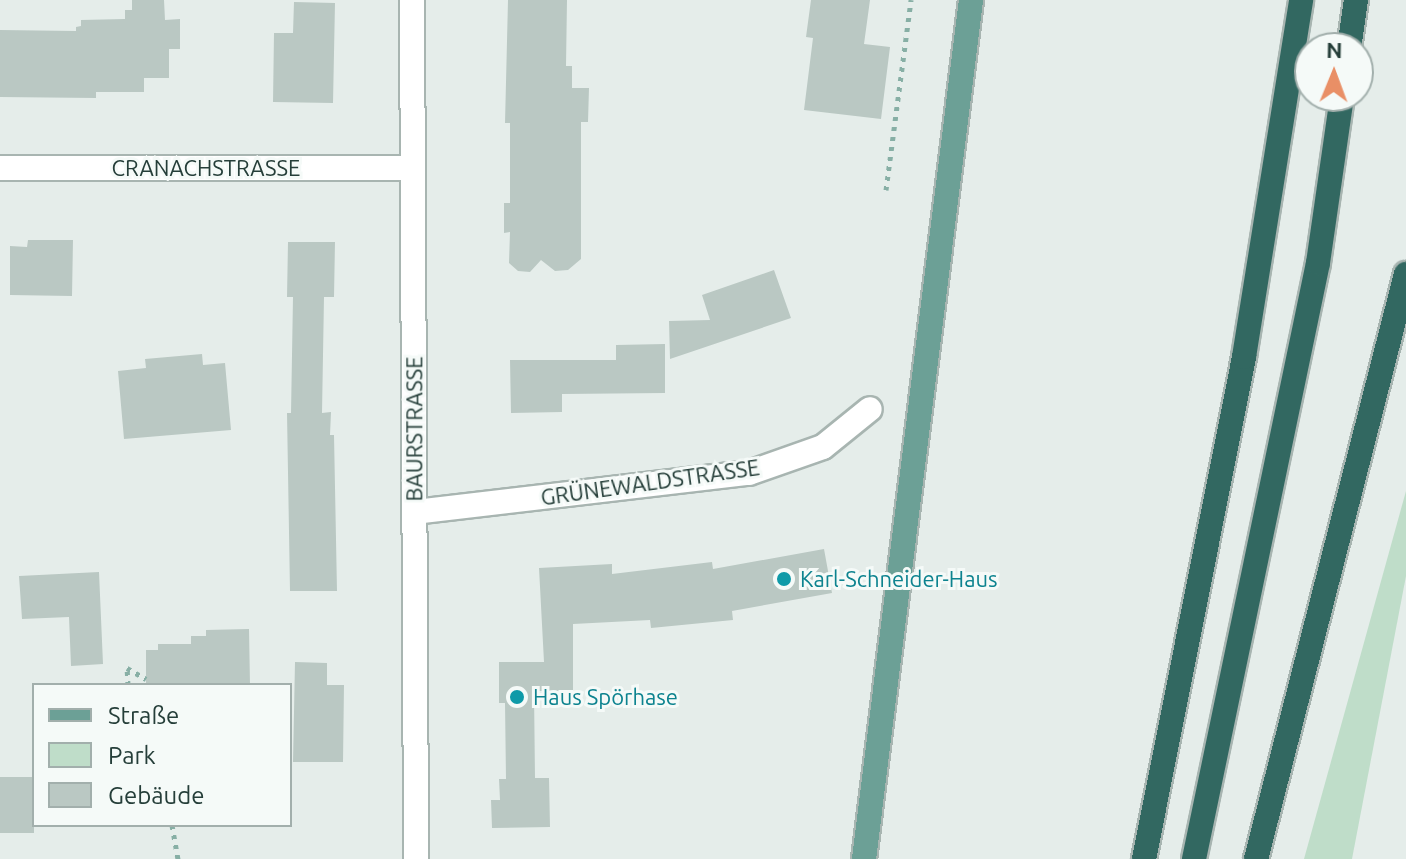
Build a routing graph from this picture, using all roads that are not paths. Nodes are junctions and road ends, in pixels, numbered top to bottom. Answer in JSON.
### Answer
{"nodes":[{"id":1,"x":412,"y":0,"type":"edge"},
{"id":2,"x":971,"y":0,"type":"edge"},
{"id":3,"x":1301,"y":0,"type":"edge"},
{"id":4,"x":1356,"y":0,"type":"edge"},
{"id":5,"x":1351,"y":32,"type":"edge"},
{"id":6,"x":1340,"y":112,"type":"edge"},
{"id":7,"x":0,"y":168,"type":"edge"},
{"id":8,"x":412,"y":168,"type":"junction"},
{"id":9,"x":1406,"y":274,"type":"edge"},
{"id":10,"x":870,"y":409,"type":"dead end"},
{"id":11,"x":415,"y":512,"type":"junction"},
{"id":12,"x":416,"y":859,"type":"edge"},
{"id":13,"x":864,"y":859,"type":"edge"},
{"id":14,"x":1144,"y":859,"type":"edge"},
{"id":15,"x":1194,"y":859,"type":"edge"},
{"id":16,"x":1256,"y":859,"type":"edge"}],
"edges":[{"from":1,"to":8,"type":"street","name":"BAURSTRASSE"},
{"from":2,"to":13,"type":"main road"},
{"from":3,"to":14,"type":"highway"},
{"from":4,"to":5,"type":"highway"},
{"from":6,"to":15,"type":"highway"},
{"from":7,"to":8,"type":"street","name":"CRANACHSTRASSE"},
{"from":8,"to":11,"type":"street","name":"BAURSTRASSE"},
{"from":9,"to":16,"type":"highway"},
{"from":10,"to":11,"type":"street","name":"GRÜNEWALDSTRASSE"},
{"from":11,"to":12,"type":"street","name":"BAURSTRASSE"}]}
